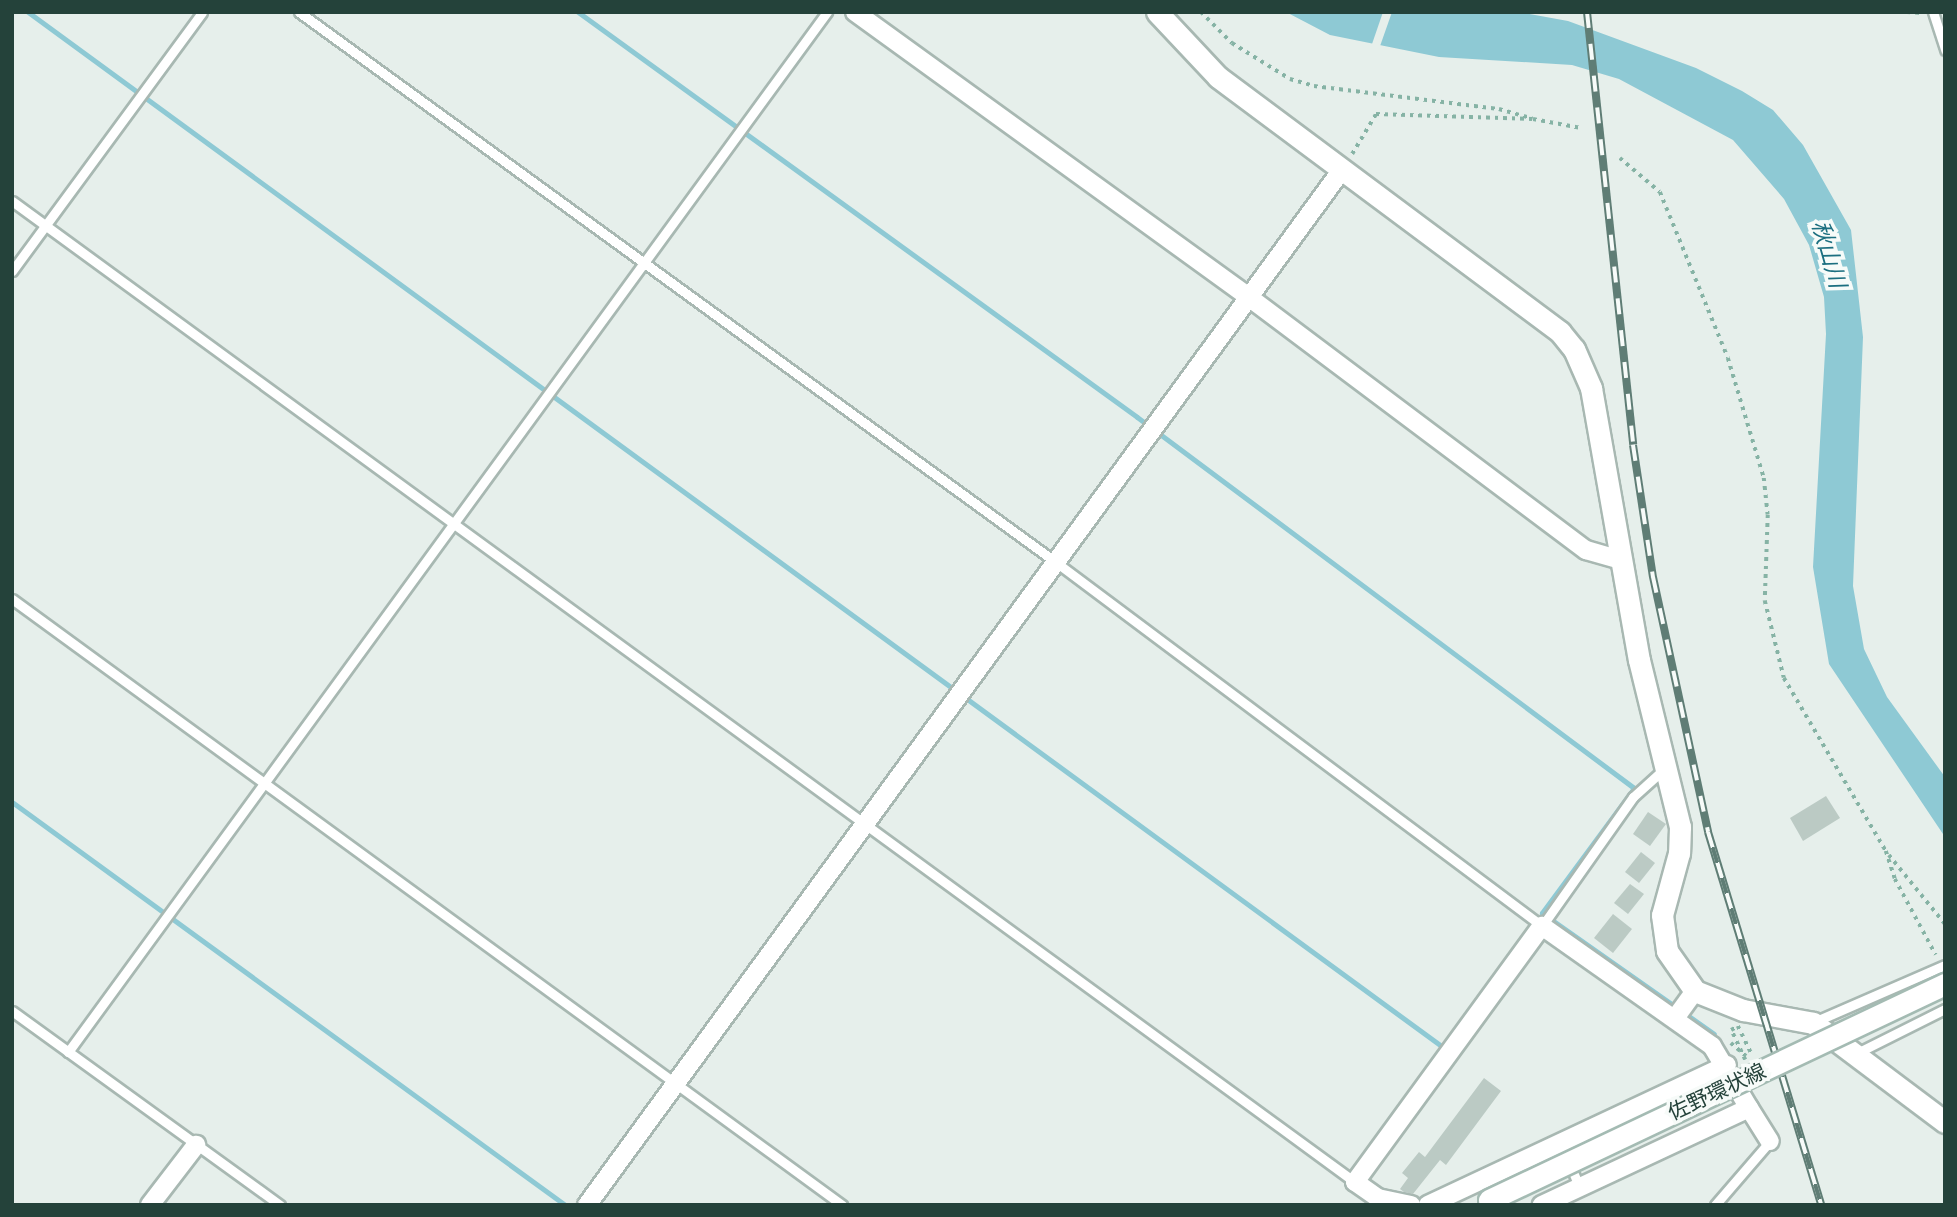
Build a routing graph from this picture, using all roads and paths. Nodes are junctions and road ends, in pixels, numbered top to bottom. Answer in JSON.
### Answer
{"nodes":[{"id":1,"x":202,"y":12,"type":"edge"},
{"id":2,"x":299,"y":12,"type":"edge"},
{"id":3,"x":827,"y":12,"type":"edge"},
{"id":4,"x":855,"y":12,"type":"edge"},
{"id":5,"x":1157,"y":12,"type":"edge"},
{"id":6,"x":1201,"y":12,"type":"edge"},
{"id":7,"x":1933,"y":12,"type":"edge"},
{"id":8,"x":1945,"y":50,"type":"edge"},
{"id":9,"x":1534,"y":119,"type":"junction"},
{"id":10,"x":1581,"y":128,"type":"dead end"},
{"id":11,"x":1620,"y":158,"type":"dead end"},
{"id":12,"x":1341,"y":171,"type":"junction"},
{"id":13,"x":12,"y":201,"type":"edge"},
{"id":14,"x":45,"y":225,"type":"junction"},
{"id":15,"x":640,"y":264,"type":"junction"},
{"id":16,"x":12,"y":271,"type":"edge"},
{"id":17,"x":1250,"y":298,"type":"junction"},
{"id":18,"x":453,"y":522,"type":"junction"},
{"id":19,"x":1618,"y":559,"type":"junction"},
{"id":20,"x":1056,"y":563,"type":"junction"},
{"id":21,"x":12,"y":599,"type":"edge"},
{"id":22,"x":1666,"y":769,"type":"junction"},
{"id":23,"x":264,"y":782,"type":"junction"},
{"id":24,"x":865,"y":822,"type":"junction"},
{"id":25,"x":1886,"y":851,"type":"junction"},
{"id":26,"x":1945,"y":924,"type":"edge"},
{"id":27,"x":1542,"y":926,"type":"junction"},
{"id":28,"x":1944,"y":972,"type":"edge"},
{"id":29,"x":1695,"y":991,"type":"junction"},
{"id":30,"x":1945,"y":1010,"type":"edge"},
{"id":31,"x":12,"y":1012,"type":"edge"},
{"id":32,"x":1676,"y":1017,"type":"junction"},
{"id":33,"x":1812,"y":1023,"type":"junction"},
{"id":34,"x":1723,"y":1035,"type":"dead end"},
{"id":35,"x":68,"y":1052,"type":"junction"},
{"id":36,"x":1855,"y":1054,"type":"junction"},
{"id":37,"x":1727,"y":1065,"type":"junction"},
{"id":38,"x":1747,"y":1065,"type":"dead end"},
{"id":39,"x":676,"y":1083,"type":"junction"},
{"id":40,"x":1749,"y":1108,"type":"junction"},
{"id":41,"x":1945,"y":1122,"type":"edge"},
{"id":42,"x":1770,"y":1142,"type":"joint"},
{"id":43,"x":1562,"y":1144,"type":"junction"},
{"id":44,"x":196,"y":1145,"type":"junction"},
{"id":45,"x":1355,"y":1182,"type":"junction"},
{"id":46,"x":1579,"y":1186,"type":"junction"},
{"id":47,"x":1489,"y":1200,"type":"dead end"},
{"id":48,"x":150,"y":1205,"type":"edge"},
{"id":49,"x":280,"y":1205,"type":"edge"},
{"id":50,"x":587,"y":1205,"type":"edge"},
{"id":51,"x":842,"y":1205,"type":"edge"},
{"id":52,"x":1411,"y":1205,"type":"edge"},
{"id":53,"x":1428,"y":1205,"type":"edge"},
{"id":54,"x":1542,"y":1205,"type":"edge"},
{"id":55,"x":1715,"y":1205,"type":"edge"}],
"edges":[{"from":1,"to":14,"type":"lane"},
{"from":2,"to":15,"type":"lane"},
{"from":3,"to":15,"type":"lane"},
{"from":4,"to":17,"type":"street"},
{"from":5,"to":12,"type":"street"},
{"from":6,"to":9,"type":"path"},
{"from":7,"to":8,"type":"lane"},
{"from":9,"to":10,"type":"path"},
{"from":9,"to":12,"type":"path"},
{"from":11,"to":25,"type":"path"},
{"from":12,"to":17,"type":"street"},
{"from":12,"to":19,"type":"street"},
{"from":13,"to":14,"type":"lane"},
{"from":14,"to":16,"type":"lane"},
{"from":14,"to":18,"type":"lane"},
{"from":15,"to":18,"type":"lane"},
{"from":15,"to":20,"type":"lane"},
{"from":17,"to":19,"type":"street"},
{"from":17,"to":20,"type":"street"},
{"from":18,"to":23,"type":"lane"},
{"from":18,"to":24,"type":"lane"},
{"from":19,"to":22,"type":"street"},
{"from":20,"to":24,"type":"street"},
{"from":20,"to":27,"type":"lane"},
{"from":21,"to":23,"type":"lane"},
{"from":22,"to":27,"type":"lane"},
{"from":22,"to":29,"type":"street"},
{"from":23,"to":35,"type":"lane"},
{"from":23,"to":39,"type":"lane"},
{"from":24,"to":39,"type":"street"},
{"from":24,"to":45,"type":"lane"},
{"from":25,"to":26,"type":"path"},
{"from":25,"to":28,"type":"path"},
{"from":27,"to":32,"type":"street"},
{"from":27,"to":45,"type":"street"},
{"from":28,"to":33,"type":"lane"},
{"from":28,"to":47,"type":"street","name":"佐野環状線","bridge":true},
{"from":29,"to":32,"type":"street"},
{"from":29,"to":33,"type":"street"},
{"from":30,"to":36,"type":"lane"},
{"from":31,"to":35,"type":"lane"},
{"from":32,"to":37,"type":"street"},
{"from":33,"to":36,"type":"street"},
{"from":34,"to":38,"type":"path","bridge":true},
{"from":35,"to":44,"type":"lane"},
{"from":36,"to":41,"type":"street"},
{"from":37,"to":40,"type":"street"},
{"from":37,"to":43,"type":"street"},
{"from":39,"to":50,"type":"street"},
{"from":39,"to":51,"type":"lane"},
{"from":40,"to":42,"type":"street"},
{"from":40,"to":46,"type":"street"},
{"from":42,"to":55,"type":"lane"},
{"from":43,"to":46,"type":"lane"},
{"from":43,"to":53,"type":"street"},
{"from":44,"to":48,"type":"street"},
{"from":44,"to":49,"type":"lane"},
{"from":45,"to":52,"type":"street"},
{"from":46,"to":54,"type":"street"}]}
